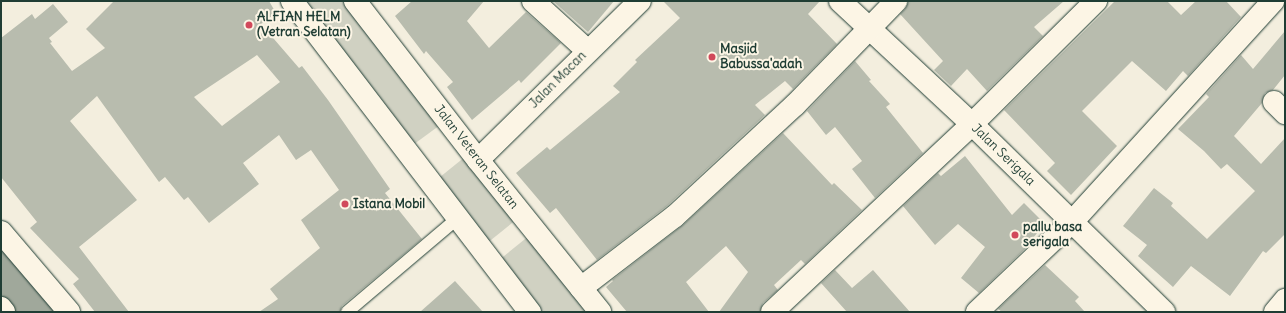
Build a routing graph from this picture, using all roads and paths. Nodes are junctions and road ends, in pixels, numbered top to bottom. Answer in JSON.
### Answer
{"nodes":[{"id":1,"x":292,"y":1,"type":"edge"},
{"id":2,"x":354,"y":1,"type":"edge"},
{"id":3,"x":533,"y":1,"type":"edge"},
{"id":4,"x":840,"y":1,"type":"edge"},
{"id":5,"x":896,"y":1,"type":"edge"},
{"id":6,"x":1096,"y":1,"type":"edge"},
{"id":7,"x":1273,"y":1,"type":"edge"},
{"id":8,"x":636,"y":2,"type":"edge"},
{"id":9,"x":868,"y":28,"type":"junction"},
{"id":10,"x":588,"y":51,"type":"junction"},
{"id":11,"x":972,"y":124,"type":"junction"},
{"id":12,"x":478,"y":160,"type":"junction"},
{"id":13,"x":458,"y":218,"type":"junction"},
{"id":14,"x":1072,"y":222,"type":"junction"},
{"id":15,"x":1,"y":232,"type":"edge"},
{"id":16,"x":581,"y":288,"type":"junction"},
{"id":17,"x":1285,"y":300,"type":"edge"},
{"id":18,"x":1,"y":308,"type":"edge"},
{"id":19,"x":4,"y":312,"type":"edge"},
{"id":20,"x":69,"y":312,"type":"edge"},
{"id":21,"x":347,"y":312,"type":"edge"},
{"id":22,"x":530,"y":312,"type":"edge"},
{"id":23,"x":600,"y":312,"type":"edge"},
{"id":24,"x":772,"y":312,"type":"edge"},
{"id":25,"x":977,"y":312,"type":"edge"},
{"id":26,"x":1164,"y":312,"type":"edge"},
{"id":27,"x":1275,"y":312,"type":"edge"}],
"edges":[{"from":1,"to":13,"type":"street"},
{"from":2,"to":12,"type":"street","name":"Jalan Veteran Selatan"},
{"from":3,"to":10,"type":"street"},
{"from":4,"to":9,"type":"street","name":"Jalan Serigala"},
{"from":5,"to":9,"type":"street"},
{"from":6,"to":11,"type":"street"},
{"from":7,"to":14,"type":"street"},
{"from":8,"to":10,"type":"street","name":"Jalan Macan"},
{"from":9,"to":11,"type":"street","name":"Jalan Serigala"},
{"from":9,"to":16,"type":"street"},
{"from":10,"to":12,"type":"street","name":"Jalan Macan"},
{"from":11,"to":14,"type":"street","name":"Jalan Serigala"},
{"from":11,"to":24,"type":"street"},
{"from":12,"to":16,"type":"street","name":"Jalan Veteran Selatan"},
{"from":13,"to":21,"type":"lane"},
{"from":13,"to":22,"type":"street"},
{"from":14,"to":25,"type":"street"},
{"from":14,"to":26,"type":"street","name":"Jalan Serigala"},
{"from":15,"to":20,"type":"street"},
{"from":16,"to":23,"type":"street","name":"Jalan Veteran Selatan"},
{"from":17,"to":27,"type":"street"},
{"from":18,"to":19,"type":"street"}]}
